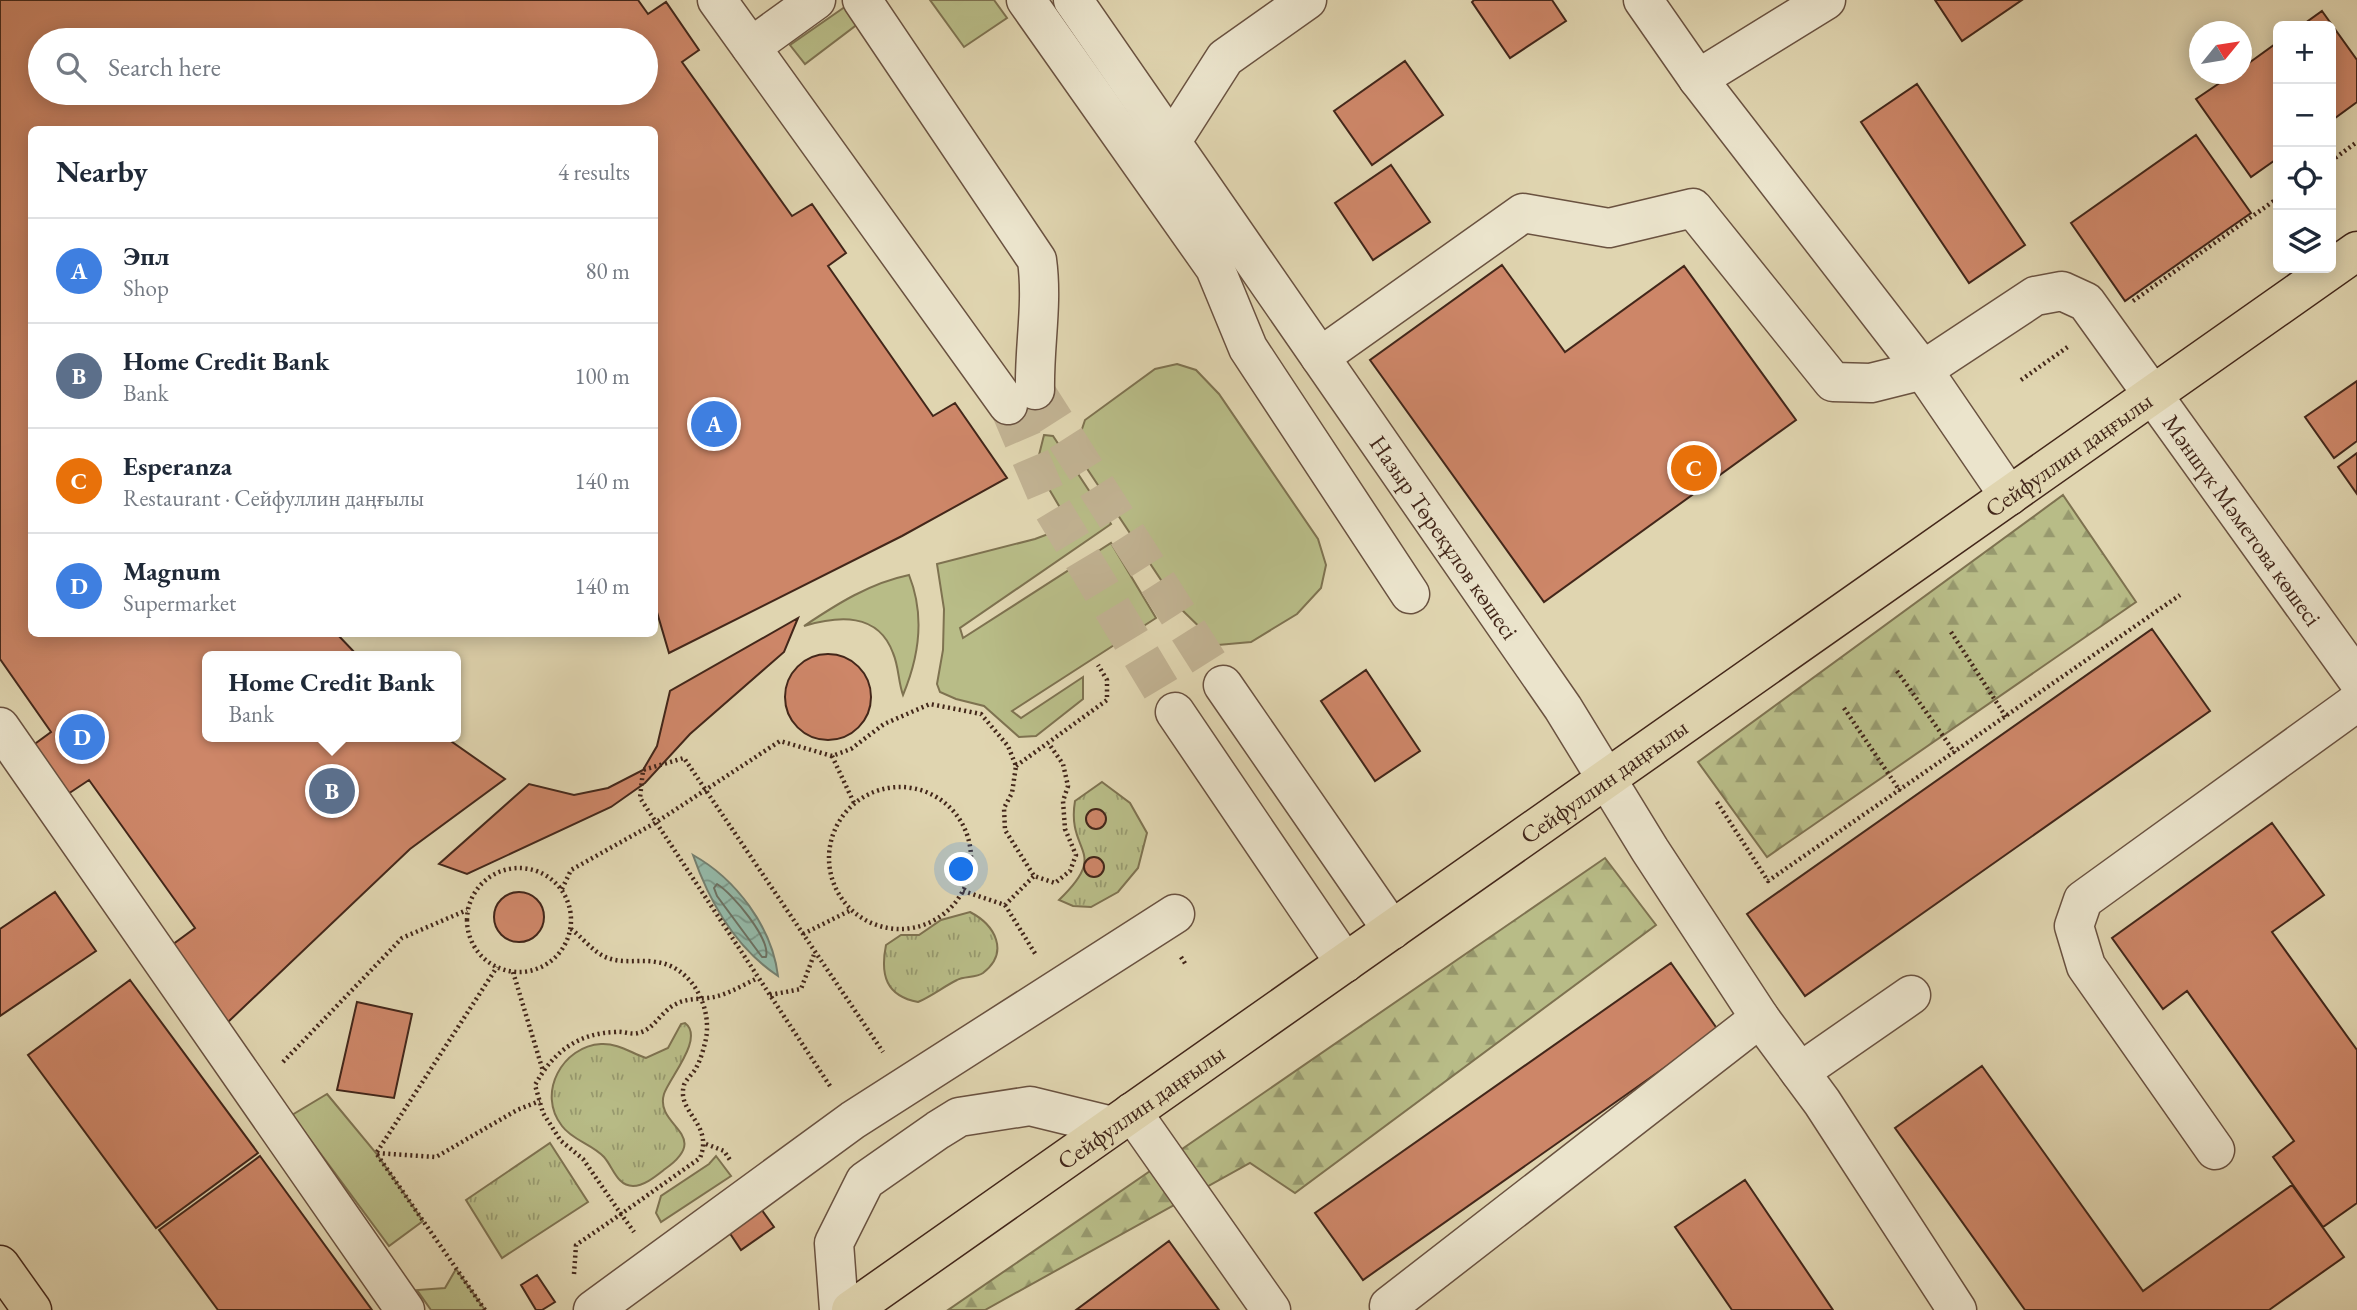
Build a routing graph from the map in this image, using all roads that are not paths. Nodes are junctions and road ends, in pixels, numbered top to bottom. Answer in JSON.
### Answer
{"nodes":[{"id":1,"x":718,"y":0,"type":"edge"},
{"id":2,"x":816,"y":0,"type":"edge"},
{"id":3,"x":862,"y":0,"type":"edge"},
{"id":4,"x":1026,"y":0,"type":"edge"},
{"id":5,"x":1073,"y":0,"type":"edge"},
{"id":6,"x":1307,"y":0,"type":"edge"},
{"id":7,"x":1643,"y":0,"type":"edge"},
{"id":8,"x":1826,"y":0,"type":"edge"},
{"id":9,"x":751,"y":47,"type":"junction"},
{"id":10,"x":1698,"y":79,"type":"junction"},
{"id":11,"x":1172,"y":141,"type":"junction"},
{"id":12,"x":2357,"y":251,"type":"edge"},
{"id":13,"x":1320,"y":357,"type":"junction"},
{"id":14,"x":1923,"y":370,"type":"junction"},
{"id":15,"x":2152,"y":395,"type":"junction"},
{"id":16,"x":2009,"y":496,"type":"junction"},
{"id":17,"x":1410,"y":594,"type":"dead end"},
{"id":18,"x":2357,"y":679,"type":"edge"},
{"id":19,"x":1223,"y":685,"type":"tunnel mouth"},
{"id":20,"x":2357,"y":702,"type":"edge"},
{"id":21,"x":1175,"y":712,"type":"tunnel mouth"},
{"id":22,"x":0,"y":727,"type":"edge"},
{"id":23,"x":1606,"y":778,"type":"junction"},
{"id":24,"x":1174,"y":914,"type":"dead end"},
{"id":25,"x":1392,"y":930,"type":"junction"},
{"id":26,"x":1345,"y":962,"type":"junction"},
{"id":27,"x":1911,"y":995,"type":"dead end"},
{"id":28,"x":1760,"y":1017,"type":"junction"},
{"id":29,"x":1811,"y":1087,"type":"junction"},
{"id":30,"x":1122,"y":1119,"type":"junction"},
{"id":31,"x":2215,"y":1150,"type":"dead end"},
{"id":32,"x":0,"y":1265,"type":"edge"},
{"id":33,"x":583,"y":1297,"type":"edge"},
{"id":34,"x":1390,"y":1306,"type":"dead end"},
{"id":35,"x":32,"y":1310,"type":"edge"},
{"id":36,"x":405,"y":1310,"type":"edge"},
{"id":37,"x":839,"y":1310,"type":"edge"},
{"id":38,"x":851,"y":1310,"type":"edge"},
{"id":39,"x":1271,"y":1310,"type":"edge"},
{"id":40,"x":1957,"y":1310,"type":"edge"}],
"edges":[{"from":1,"to":9,"type":"street"},
{"from":2,"to":9,"type":"street"},
{"from":3,"to":9,"type":"street"},
{"from":4,"to":17,"type":"street"},
{"from":5,"to":11,"type":"street","name":"Назыр Төреқұлов көшесі"},
{"from":6,"to":11,"type":"street"},
{"from":7,"to":10,"type":"street"},
{"from":8,"to":10,"type":"street"},
{"from":10,"to":14,"type":"street"},
{"from":11,"to":13,"type":"street","name":"Назыр Төреқұлов көшесі"},
{"from":12,"to":15,"type":"main road","name":"Сейфуллин даңғылы"},
{"from":13,"to":14,"type":"street","name":"Мәншүк Мәметова көшесі"},
{"from":13,"to":23,"type":"street","name":"Назыр Төреқұлов көшесі"},
{"from":14,"to":15,"type":"street","name":"Мәншүк Мәметова көшесі"},
{"from":14,"to":16,"type":"street"},
{"from":15,"to":16,"type":"main road","name":"Сейфуллин даңғылы"},
{"from":15,"to":18,"type":"street","name":"Мәншүк Мәметова көшесі"},
{"from":16,"to":23,"type":"main road","name":"Сейфуллин даңғылы"},
{"from":19,"to":25,"type":"street"},
{"from":20,"to":31,"type":"street"},
{"from":21,"to":26,"type":"street"},
{"from":22,"to":36,"type":"street"},
{"from":23,"to":25,"type":"main road","name":"Сейфуллин даңғылы"},
{"from":23,"to":28,"type":"street","name":"Назыр Төреқұлов көшесі"},
{"from":24,"to":33,"type":"street"},
{"from":25,"to":26,"type":"main road","name":"Сейфуллин даңғылы"},
{"from":26,"to":30,"type":"main road","name":"Сейфуллин даңғылы"},
{"from":27,"to":29,"type":"street"},
{"from":28,"to":29,"type":"street","name":"Назыр Төреқұлов көшесі"},
{"from":28,"to":34,"type":"street"},
{"from":29,"to":40,"type":"street","name":"Назыр Төреқұлов көшесі"},
{"from":30,"to":37,"type":"street"},
{"from":30,"to":38,"type":"main road","name":"Сейфуллин даңғылы"},
{"from":30,"to":39,"type":"street"},
{"from":32,"to":35,"type":"main road"}]}
